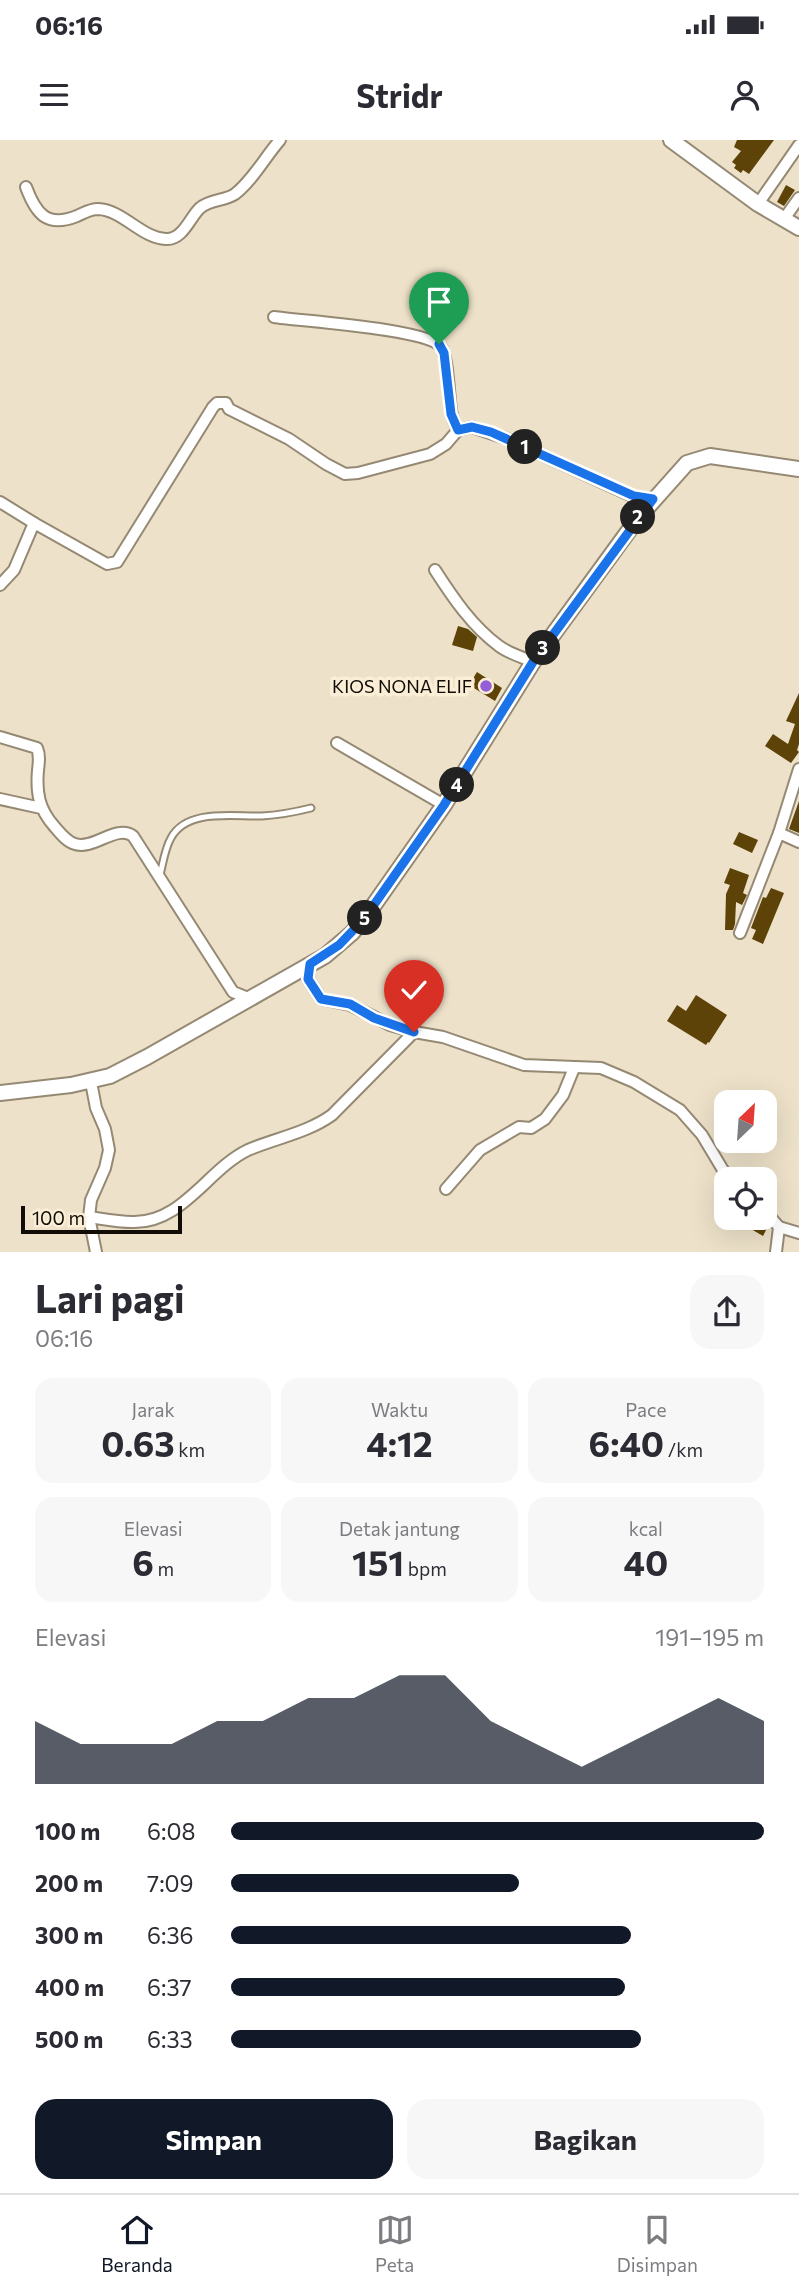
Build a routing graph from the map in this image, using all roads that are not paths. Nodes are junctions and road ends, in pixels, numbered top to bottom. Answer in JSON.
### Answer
{"nodes":[{"id":1,"x":280,"y":140,"type":"edge"},
{"id":2,"x":671,"y":140,"type":"edge"},
{"id":3,"x":799,"y":145,"type":"edge"},
{"id":4,"x":26,"y":187,"type":"dead end"},
{"id":5,"x":799,"y":198,"type":"edge"},
{"id":6,"x":758,"y":204,"type":"junction"},
{"id":7,"x":784,"y":219,"type":"junction"},
{"id":8,"x":799,"y":228,"type":"edge"},
{"id":9,"x":274,"y":317,"type":"dead end"},
{"id":10,"x":458,"y":430,"type":"junction"},
{"id":11,"x":799,"y":469,"type":"edge"},
{"id":12,"x":653,"y":499,"type":"junction"},
{"id":13,"x":0,"y":502,"type":"edge"},
{"id":14,"x":34,"y":523,"type":"junction"},
{"id":15,"x":435,"y":570,"type":"dead end"},
{"id":16,"x":0,"y":585,"type":"edge"},
{"id":17,"x":533,"y":662,"type":"junction"},
{"id":18,"x":0,"y":737,"type":"edge"},
{"id":19,"x":337,"y":743,"type":"dead end"},
{"id":20,"x":799,"y":769,"type":"edge"},
{"id":21,"x":0,"y":799,"type":"edge"},
{"id":22,"x":444,"y":805,"type":"junction"},
{"id":23,"x":41,"y":808,"type":"junction"},
{"id":24,"x":311,"y":808,"type":"dead end"},
{"id":25,"x":779,"y":833,"type":"junction"},
{"id":26,"x":799,"y":842,"type":"edge"},
{"id":27,"x":159,"y":878,"type":"junction"},
{"id":28,"x":740,"y":933,"type":"dead end"},
{"id":29,"x":310,"y":964,"type":"junction"},
{"id":30,"x":248,"y":998,"type":"junction"},
{"id":31,"x":414,"y":1032,"type":"junction"},
{"id":32,"x":574,"y":1068,"type":"junction"},
{"id":33,"x":91,"y":1082,"type":"junction"},
{"id":34,"x":0,"y":1093,"type":"edge"},
{"id":35,"x":721,"y":1167,"type":"edge"},
{"id":36,"x":446,"y":1189,"type":"dead end"},
{"id":37,"x":89,"y":1217,"type":"junction"},
{"id":38,"x":777,"y":1225,"type":"edge"},
{"id":39,"x":779,"y":1227,"type":"junction"},
{"id":40,"x":799,"y":1233,"type":"edge"},
{"id":41,"x":96,"y":1251,"type":"edge"},
{"id":42,"x":776,"y":1251,"type":"edge"}],
"edges":[{"from":1,"to":4,"type":"street"},
{"from":2,"to":6,"type":"street"},
{"from":3,"to":6,"type":"street"},
{"from":5,"to":7,"type":"street"},
{"from":6,"to":7,"type":"street"},
{"from":7,"to":8,"type":"street"},
{"from":9,"to":10,"type":"street"},
{"from":10,"to":12,"type":"street"},
{"from":10,"to":14,"type":"street"},
{"from":11,"to":12,"type":"street"},
{"from":12,"to":17,"type":"street"},
{"from":13,"to":14,"type":"street"},
{"from":14,"to":16,"type":"street"},
{"from":15,"to":17,"type":"street"},
{"from":17,"to":22,"type":"street"},
{"from":18,"to":23,"type":"street"},
{"from":19,"to":22,"type":"street"},
{"from":20,"to":25,"type":"street"},
{"from":21,"to":23,"type":"street"},
{"from":22,"to":29,"type":"street"},
{"from":23,"to":27,"type":"street"},
{"from":24,"to":27,"type":"lane"},
{"from":25,"to":26,"type":"street"},
{"from":25,"to":28,"type":"street"},
{"from":27,"to":30,"type":"street"},
{"from":29,"to":30,"type":"street"},
{"from":29,"to":31,"type":"street"},
{"from":30,"to":33,"type":"street"},
{"from":31,"to":32,"type":"street"},
{"from":31,"to":37,"type":"street"},
{"from":32,"to":35,"type":"street"},
{"from":32,"to":36,"type":"street"},
{"from":33,"to":34,"type":"street"},
{"from":33,"to":37,"type":"street"},
{"from":37,"to":41,"type":"street"},
{"from":38,"to":39,"type":"street"},
{"from":39,"to":40,"type":"street"},
{"from":39,"to":42,"type":"street"}]}
